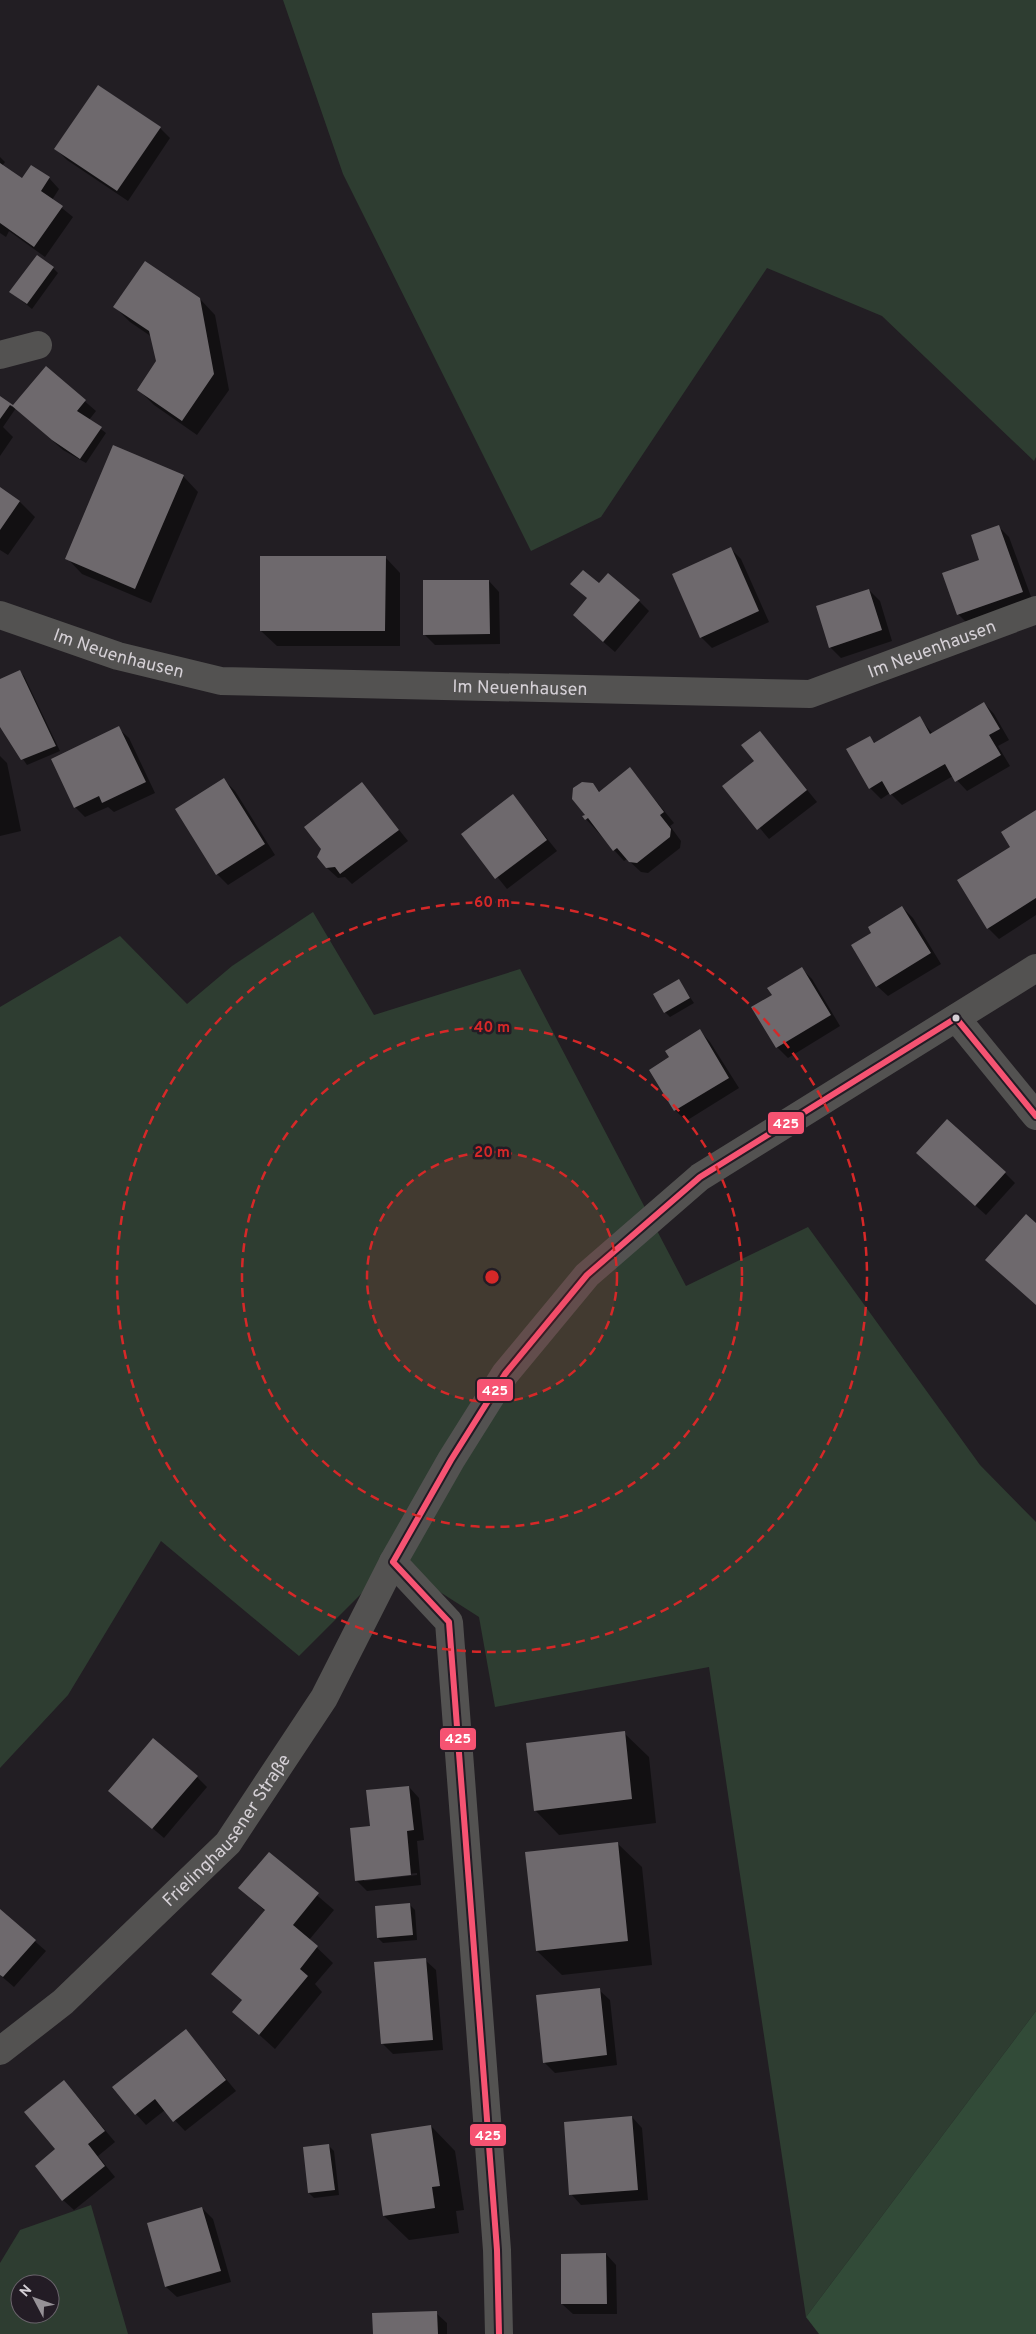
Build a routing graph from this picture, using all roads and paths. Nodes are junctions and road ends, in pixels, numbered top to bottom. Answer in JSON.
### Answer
{"nodes":[{"id":1,"x":38,"y":345,"type":"dead end"},
{"id":2,"x":0,"y":355,"type":"edge"},
{"id":3,"x":1036,"y":610,"type":"edge"},
{"id":4,"x":0,"y":615,"type":"edge"},
{"id":5,"x":1036,"y":968,"type":"edge"},
{"id":6,"x":956,"y":1018,"type":"junction"},
{"id":7,"x":1036,"y":1116,"type":"edge"},
{"id":8,"x":393,"y":1562,"type":"junction"},
{"id":9,"x":0,"y":2050,"type":"edge"},
{"id":10,"x":499,"y":2334,"type":"edge"}],
"edges":[{"from":1,"to":2,"type":"street"},
{"from":3,"to":4,"type":"street","name":"Im Neuenhausen"},
{"from":5,"to":6,"type":"street","name":"Frielinghausener Straße"},
{"from":6,"to":7,"type":"street"},
{"from":6,"to":8,"type":"street","name":"Frielinghausener Straße"},
{"from":8,"to":9,"type":"street","name":"Frielinghausener Straße"},
{"from":8,"to":10,"type":"street"}]}
